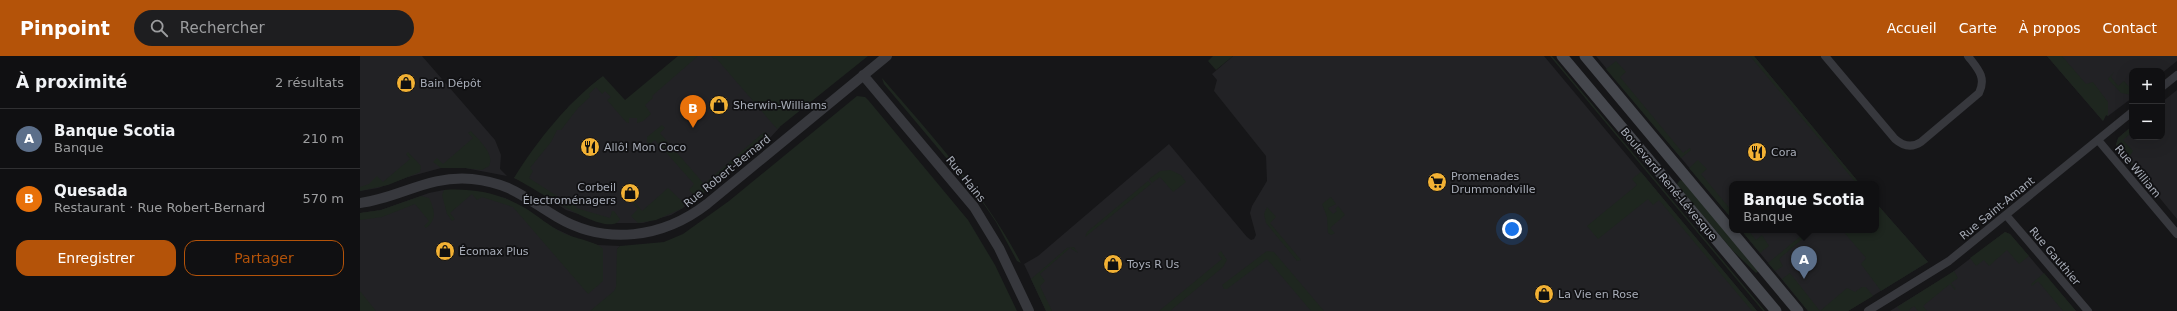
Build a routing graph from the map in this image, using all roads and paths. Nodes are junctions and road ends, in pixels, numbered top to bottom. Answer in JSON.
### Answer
{"nodes":[{"id":1,"x":887,"y":56,"type":"edge"},
{"id":2,"x":1562,"y":56,"type":"edge"},
{"id":3,"x":1585,"y":56,"type":"edge"},
{"id":4,"x":1825,"y":56,"type":"edge"},
{"id":5,"x":1968,"y":56,"type":"edge"},
{"id":6,"x":863,"y":75,"type":"junction"},
{"id":7,"x":2177,"y":75,"type":"edge"},
{"id":8,"x":2165,"y":85,"type":"edge"},
{"id":9,"x":2129,"y":114,"type":"edge"},
{"id":10,"x":2098,"y":140,"type":"junction"},
{"id":11,"x":360,"y":203,"type":"edge"},
{"id":12,"x":2006,"y":215,"type":"junction"},
{"id":13,"x":1729,"y":228,"type":"edge"},
{"id":14,"x":1733,"y":233,"type":"edge"},
{"id":15,"x":2177,"y":234,"type":"edge"},
{"id":16,"x":1029,"y":311,"type":"edge"},
{"id":17,"x":1776,"y":311,"type":"edge"},
{"id":18,"x":1798,"y":311,"type":"edge"},
{"id":19,"x":1868,"y":311,"type":"edge"},
{"id":20,"x":2088,"y":311,"type":"edge"}],
"edges":[{"from":1,"to":6,"type":"street","name":"Rue Robert-Bernard"},
{"from":2,"to":17,"type":"main road","name":"Boulevard René-Lévesque"},
{"from":3,"to":13,"type":"main road","name":"Boulevard René-Lévesque"},
{"from":4,"to":5,"type":"street"},
{"from":6,"to":11,"type":"street","name":"Rue Robert-Bernard"},
{"from":6,"to":16,"type":"street","name":"Rue Hains"},
{"from":7,"to":8,"type":"street"},
{"from":9,"to":10,"type":"street","name":"Rue Saint-Amant"},
{"from":10,"to":12,"type":"street","name":"Rue Saint-Amant"},
{"from":10,"to":15,"type":"street","name":"Rue William"},
{"from":12,"to":19,"type":"street","name":"Rue Saint-Amant"},
{"from":12,"to":20,"type":"street","name":"Rue Gauthier"},
{"from":14,"to":18,"type":"main road","name":"Boulevard René-Lévesque"}]}
